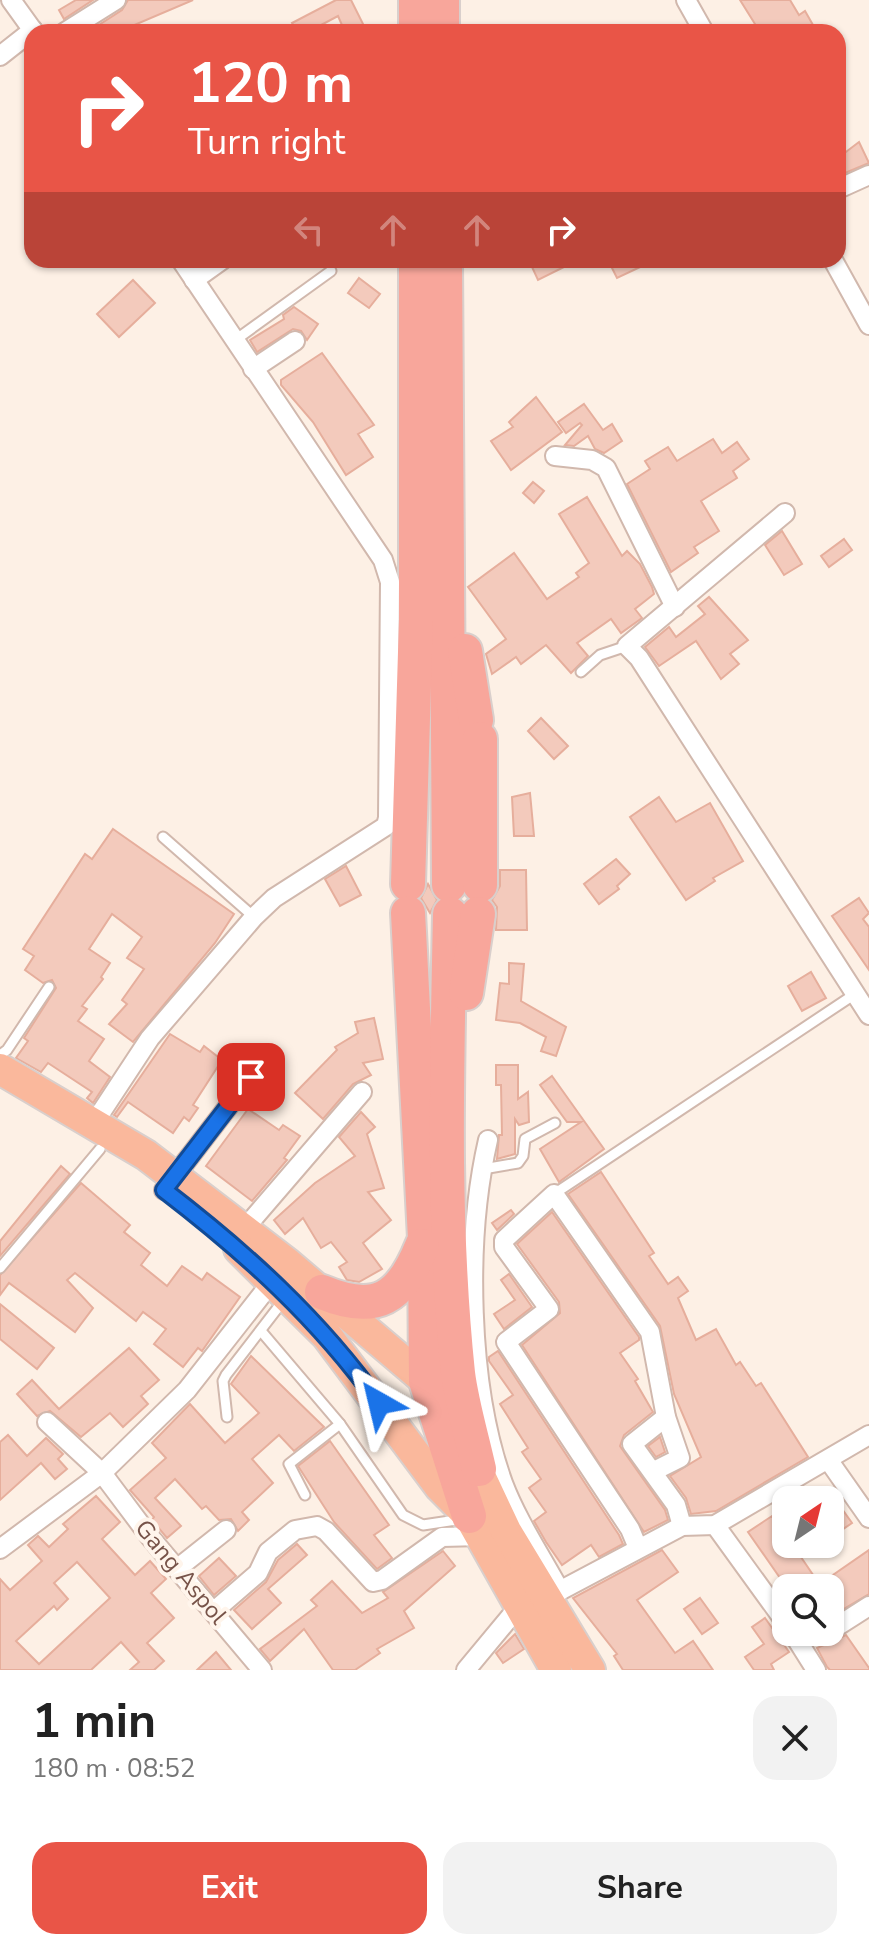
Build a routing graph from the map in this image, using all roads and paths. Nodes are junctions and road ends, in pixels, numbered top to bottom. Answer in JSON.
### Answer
{"nodes":[{"id":1,"x":11,"y":0,"type":"edge"},
{"id":2,"x":116,"y":0,"type":"edge"},
{"id":3,"x":416,"y":0,"type":"edge"},
{"id":4,"x":442,"y":0,"type":"edge"},
{"id":5,"x":686,"y":0,"type":"edge"},
{"id":6,"x":28,"y":24,"type":"edge"},
{"id":7,"x":78,"y":24,"type":"edge"},
{"id":8,"x":416,"y":24,"type":"edge"},
{"id":9,"x":442,"y":24,"type":"edge"},
{"id":10,"x":700,"y":24,"type":"edge"},
{"id":11,"x":24,"y":38,"type":"edge"},
{"id":12,"x":0,"y":56,"type":"edge"},
{"id":13,"x":869,"y":175,"type":"edge"},
{"id":14,"x":846,"y":185,"type":"edge"},
{"id":15,"x":186,"y":268,"type":"edge"},
{"id":16,"x":211,"y":268,"type":"edge"},
{"id":17,"x":416,"y":268,"type":"edge"},
{"id":18,"x":445,"y":268,"type":"edge"},
{"id":19,"x":837,"y":268,"type":"edge"},
{"id":20,"x":331,"y":271,"type":"dead end"},
{"id":21,"x":194,"y":280,"type":"junction"},
{"id":22,"x":869,"y":325,"type":"edge"},
{"id":23,"x":234,"y":341,"type":"junction"},
{"id":24,"x":295,"y":341,"type":"dead end"},
{"id":25,"x":253,"y":369,"type":"junction"},
{"id":26,"x":555,"y":456,"type":"dead end"},
{"id":27,"x":785,"y":513,"type":"dead end"},
{"id":28,"x":446,"y":536,"type":"junction"},
{"id":29,"x":675,"y":607,"type":"junction"},
{"id":30,"x":627,"y":646,"type":"junction"},
{"id":31,"x":581,"y":672,"type":"dead end"},
{"id":32,"x":163,"y":837,"type":"dead end"},
{"id":33,"x":464,"y":899,"type":"junction"},
{"id":34,"x":254,"y":917,"type":"junction"},
{"id":35,"x":49,"y":987,"type":"dead end"},
{"id":36,"x":862,"y":989,"type":"edge"},
{"id":37,"x":869,"y":1015,"type":"edge"},
{"id":38,"x":0,"y":1055,"type":"edge"},
{"id":39,"x":0,"y":1069,"type":"edge"},
{"id":40,"x":251,"y":1077,"type":"dead end"},
{"id":41,"x":362,"y":1092,"type":"dead end"},
{"id":42,"x":0,"y":1093,"type":"edge"},
{"id":43,"x":555,"y":1123,"type":"dead end"},
{"id":44,"x":97,"y":1136,"type":"junction"},
{"id":45,"x":488,"y":1140,"type":"dead end"},
{"id":46,"x":481,"y":1169,"type":"junction"},
{"id":47,"x":169,"y":1184,"type":"junction"},
{"id":48,"x":554,"y":1194,"type":"junction"},
{"id":49,"x":238,"y":1236,"type":"junction"},
{"id":50,"x":425,"y":1238,"type":"junction"},
{"id":51,"x":0,"y":1268,"type":"edge"},
{"id":52,"x":283,"y":1279,"type":"junction"},
{"id":53,"x":322,"y":1292,"type":"junction"},
{"id":54,"x":261,"y":1331,"type":"junction"},
{"id":55,"x":426,"y":1381,"type":"junction"},
{"id":56,"x":227,"y":1417,"type":"dead end"},
{"id":57,"x":666,"y":1417,"type":"junction"},
{"id":58,"x":47,"y":1422,"type":"dead end"},
{"id":59,"x":340,"y":1424,"type":"junction"},
{"id":60,"x":869,"y":1435,"type":"edge"},
{"id":61,"x":829,"y":1461,"type":"junction"},
{"id":62,"x":479,"y":1469,"type":"junction"},
{"id":63,"x":654,"y":1471,"type":"junction"},
{"id":64,"x":102,"y":1473,"type":"junction"},
{"id":65,"x":305,"y":1495,"type":"dead end"},
{"id":66,"x":869,"y":1518,"type":"edge"},
{"id":67,"x":473,"y":1523,"type":"junction"},
{"id":68,"x":715,"y":1525,"type":"junction"},
{"id":69,"x":682,"y":1526,"type":"junction"},
{"id":70,"x":226,"y":1530,"type":"dead end"},
{"id":71,"x":638,"y":1548,"type":"junction"},
{"id":72,"x":0,"y":1549,"type":"edge"},
{"id":73,"x":178,"y":1568,"type":"junction"},
{"id":74,"x":541,"y":1598,"type":"junction"},
{"id":75,"x":772,"y":1604,"type":"edge"},
{"id":76,"x":869,"y":1606,"type":"edge"},
{"id":77,"x":214,"y":1611,"type":"junction"},
{"id":78,"x":844,"y":1622,"type":"edge"},
{"id":79,"x":807,"y":1646,"type":"edge"},
{"id":80,"x":804,"y":1648,"type":"joint"},
{"id":81,"x":262,"y":1670,"type":"edge"},
{"id":82,"x":466,"y":1670,"type":"edge"},
{"id":83,"x":556,"y":1670,"type":"edge"},
{"id":84,"x":590,"y":1670,"type":"edge"},
{"id":85,"x":816,"y":1670,"type":"edge"}],
"edges":[{"from":1,"to":6,"type":"street"},
{"from":2,"to":7,"type":"street"},
{"from":3,"to":8,"type":"highway"},
{"from":4,"to":9,"type":"highway"},
{"from":5,"to":10,"type":"street"},
{"from":11,"to":12,"type":"street"},
{"from":13,"to":14,"type":"street"},
{"from":15,"to":21,"type":"street"},
{"from":16,"to":21,"type":"street"},
{"from":17,"to":50,"type":"highway"},
{"from":18,"to":28,"type":"highway"},
{"from":19,"to":22,"type":"street"},
{"from":20,"to":23,"type":"lane"},
{"from":21,"to":23,"type":"street"},
{"from":23,"to":25,"type":"street"},
{"from":24,"to":25,"type":"street"},
{"from":25,"to":34,"type":"street"},
{"from":26,"to":29,"type":"street"},
{"from":27,"to":29,"type":"street"},
{"from":28,"to":33,"type":"highway"},
{"from":28,"to":33,"type":"highway"},
{"from":29,"to":30,"type":"street"},
{"from":30,"to":31,"type":"lane"},
{"from":30,"to":36,"type":"street"},
{"from":32,"to":34,"type":"lane"},
{"from":33,"to":62,"type":"highway"},
{"from":34,"to":44,"type":"street"},
{"from":35,"to":38,"type":"lane"},
{"from":36,"to":37,"type":"street"},
{"from":36,"to":48,"type":"lane"},
{"from":39,"to":44,"type":"highway"},
{"from":40,"to":47,"type":"street"},
{"from":41,"to":49,"type":"street"},
{"from":42,"to":44,"type":"highway"},
{"from":43,"to":46,"type":"lane"},
{"from":44,"to":47,"type":"highway"},
{"from":44,"to":51,"type":"lane"},
{"from":45,"to":46,"type":"street"},
{"from":46,"to":74,"type":"street"},
{"from":47,"to":49,"type":"highway"},
{"from":48,"to":57,"type":"street"},
{"from":48,"to":71,"type":"street"},
{"from":49,"to":52,"type":"highway"},
{"from":50,"to":53,"type":"highway"},
{"from":50,"to":55,"type":"highway"},
{"from":52,"to":53,"type":"highway"},
{"from":52,"to":54,"type":"lane"},
{"from":52,"to":64,"type":"street"},
{"from":52,"to":67,"type":"highway"},
{"from":53,"to":55,"type":"highway"},
{"from":54,"to":56,"type":"lane"},
{"from":54,"to":59,"type":"lane"},
{"from":55,"to":62,"type":"highway"},
{"from":55,"to":67,"type":"highway"},
{"from":57,"to":63,"type":"street"},
{"from":57,"to":63,"type":"street"},
{"from":58,"to":64,"type":"street","name":"Gang Aspol"},
{"from":59,"to":65,"type":"lane"},
{"from":59,"to":67,"type":"lane"},
{"from":60,"to":61,"type":"street"},
{"from":61,"to":66,"type":"street"},
{"from":61,"to":68,"type":"street"},
{"from":62,"to":74,"type":"highway"},
{"from":63,"to":69,"type":"street"},
{"from":64,"to":72,"type":"street"},
{"from":64,"to":73,"type":"street","name":"Gang Aspol"},
{"from":67,"to":74,"type":"highway"},
{"from":67,"to":77,"type":"street"},
{"from":68,"to":69,"type":"street"},
{"from":68,"to":75,"type":"street"},
{"from":69,"to":71,"type":"street"},
{"from":70,"to":73,"type":"street"},
{"from":71,"to":74,"type":"street"},
{"from":73,"to":77,"type":"street","name":"Gang Aspol"},
{"from":74,"to":82,"type":"street"},
{"from":74,"to":83,"type":"highway"},
{"from":74,"to":84,"type":"highway"},
{"from":76,"to":78,"type":"street"},
{"from":77,"to":81,"type":"street","name":"Gang Aspol"},
{"from":79,"to":80,"type":"street"},
{"from":80,"to":85,"type":"street"}]}
